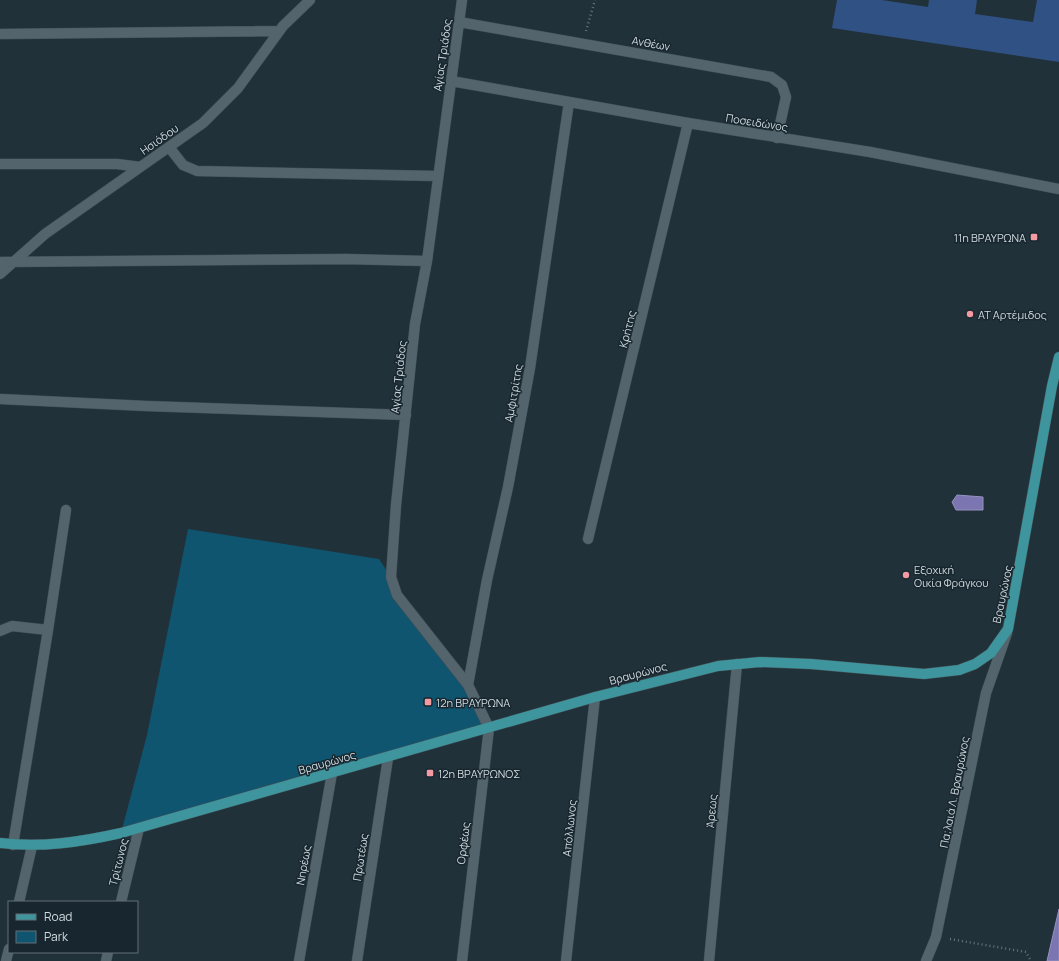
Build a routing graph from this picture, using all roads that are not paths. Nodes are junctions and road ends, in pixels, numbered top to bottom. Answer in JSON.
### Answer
{"nodes":[{"id":1,"x":310,"y":0,"type":"edge"},
{"id":2,"x":462,"y":0,"type":"edge"},
{"id":3,"x":459,"y":22,"type":"junction"},
{"id":4,"x":279,"y":31,"type":"junction"},
{"id":5,"x":0,"y":34,"type":"edge"},
{"id":6,"x":451,"y":81,"type":"junction"},
{"id":7,"x":569,"y":102,"type":"junction"},
{"id":8,"x":688,"y":124,"type":"junction"},
{"id":9,"x":777,"y":138,"type":"junction"},
{"id":10,"x":169,"y":147,"type":"junction"},
{"id":11,"x":0,"y":164,"type":"edge"},
{"id":12,"x":140,"y":167,"type":"junction"},
{"id":13,"x":437,"y":176,"type":"junction"},
{"id":14,"x":1059,"y":189,"type":"edge"},
{"id":15,"x":427,"y":261,"type":"junction"},
{"id":16,"x":0,"y":262,"type":"edge"},
{"id":17,"x":12,"y":263,"type":"junction"},
{"id":18,"x":0,"y":274,"type":"edge"},
{"id":19,"x":1059,"y":357,"type":"edge"},
{"id":20,"x":0,"y":399,"type":"edge"},
{"id":21,"x":406,"y":415,"type":"junction"},
{"id":22,"x":66,"y":510,"type":"dead end"},
{"id":23,"x":588,"y":540,"type":"dead end"},
{"id":24,"x":1008,"y":629,"type":"junction"},
{"id":25,"x":48,"y":630,"type":"junction"},
{"id":26,"x":0,"y":631,"type":"edge"},
{"id":27,"x":737,"y":664,"type":"junction"},
{"id":28,"x":468,"y":685,"type":"junction"},
{"id":29,"x":595,"y":697,"type":"junction"},
{"id":30,"x":489,"y":728,"type":"junction"},
{"id":31,"x":388,"y":758,"type":"junction"},
{"id":32,"x":332,"y":773,"type":"junction"},
{"id":33,"x":139,"y":828,"type":"junction"},
{"id":34,"x":0,"y":843,"type":"edge"},
{"id":35,"x":13,"y":845,"type":"junction"},
{"id":36,"x":32,"y":846,"type":"junction"},
{"id":37,"x":19,"y":901,"type":"edge"},
{"id":38,"x":121,"y":901,"type":"edge"},
{"id":39,"x":299,"y":961,"type":"edge"},
{"id":40,"x":357,"y":961,"type":"edge"},
{"id":41,"x":462,"y":961,"type":"edge"},
{"id":42,"x":566,"y":961,"type":"edge"},
{"id":43,"x":709,"y":961,"type":"edge"},
{"id":44,"x":926,"y":961,"type":"edge"}],
"edges":[{"from":1,"to":4,"type":"street","name":"Ησιόδου"},
{"from":2,"to":3,"type":"street","name":"Αγίας Τριάδος"},
{"from":3,"to":6,"type":"street","name":"Αγίας Τριάδος"},
{"from":3,"to":9,"type":"street","name":"Ανθέων"},
{"from":4,"to":5,"type":"street"},
{"from":4,"to":10,"type":"street","name":"Ησιόδου"},
{"from":6,"to":7,"type":"street","name":"Ποσειδώνος"},
{"from":6,"to":13,"type":"street","name":"Αγίας Τριάδος"},
{"from":7,"to":8,"type":"street","name":"Ποσειδώνος"},
{"from":7,"to":28,"type":"street","name":"Αμφιτρίτης"},
{"from":8,"to":9,"type":"street","name":"Ποσειδώνος"},
{"from":8,"to":23,"type":"street","name":"Κρήτης"},
{"from":9,"to":14,"type":"street","name":"Ποσειδώνος"},
{"from":10,"to":12,"type":"street","name":"Ησιόδου"},
{"from":10,"to":13,"type":"street"},
{"from":11,"to":12,"type":"street"},
{"from":12,"to":17,"type":"street","name":"Ησιόδου"},
{"from":13,"to":15,"type":"street","name":"Αγίας Τριάδος"},
{"from":15,"to":17,"type":"street"},
{"from":15,"to":21,"type":"street","name":"Αγίας Τριάδος"},
{"from":16,"to":17,"type":"street"},
{"from":17,"to":18,"type":"street","name":"Ησιόδου"},
{"from":19,"to":24,"type":"main road","name":"Βραυρώνος"},
{"from":20,"to":21,"type":"street"},
{"from":21,"to":28,"type":"street","name":"Αγίας Τριάδος"},
{"from":22,"to":25,"type":"street"},
{"from":24,"to":27,"type":"main road","name":"Βραυρώνος"},
{"from":24,"to":44,"type":"street","name":"Πα;λαιά Λ. Βραυρώνος"},
{"from":25,"to":26,"type":"street"},
{"from":25,"to":35,"type":"street"},
{"from":27,"to":29,"type":"main road","name":"Βραυρώνος"},
{"from":27,"to":43,"type":"street","name":"Άρεως"},
{"from":28,"to":30,"type":"street","name":"Αγίας Τριάδος"},
{"from":29,"to":30,"type":"main road","name":"Βραυρώνος"},
{"from":29,"to":42,"type":"street","name":"Απόλλωνος"},
{"from":30,"to":31,"type":"main road","name":"Βραυρώνος"},
{"from":30,"to":41,"type":"street","name":"Ορφέως"},
{"from":31,"to":32,"type":"main road","name":"Βραυρώνος"},
{"from":31,"to":40,"type":"street","name":"Πρωτέως"},
{"from":32,"to":33,"type":"main road","name":"Βραυρώνος"},
{"from":32,"to":39,"type":"street","name":"Νηρέως"},
{"from":33,"to":36,"type":"main road","name":"Βραυρώνος"},
{"from":33,"to":38,"type":"street","name":"Τρίτωνος"},
{"from":34,"to":35,"type":"main road","name":"Βραυρώνος"},
{"from":35,"to":36,"type":"main road","name":"Βραυρώνος"},
{"from":36,"to":37,"type":"street"}]}
